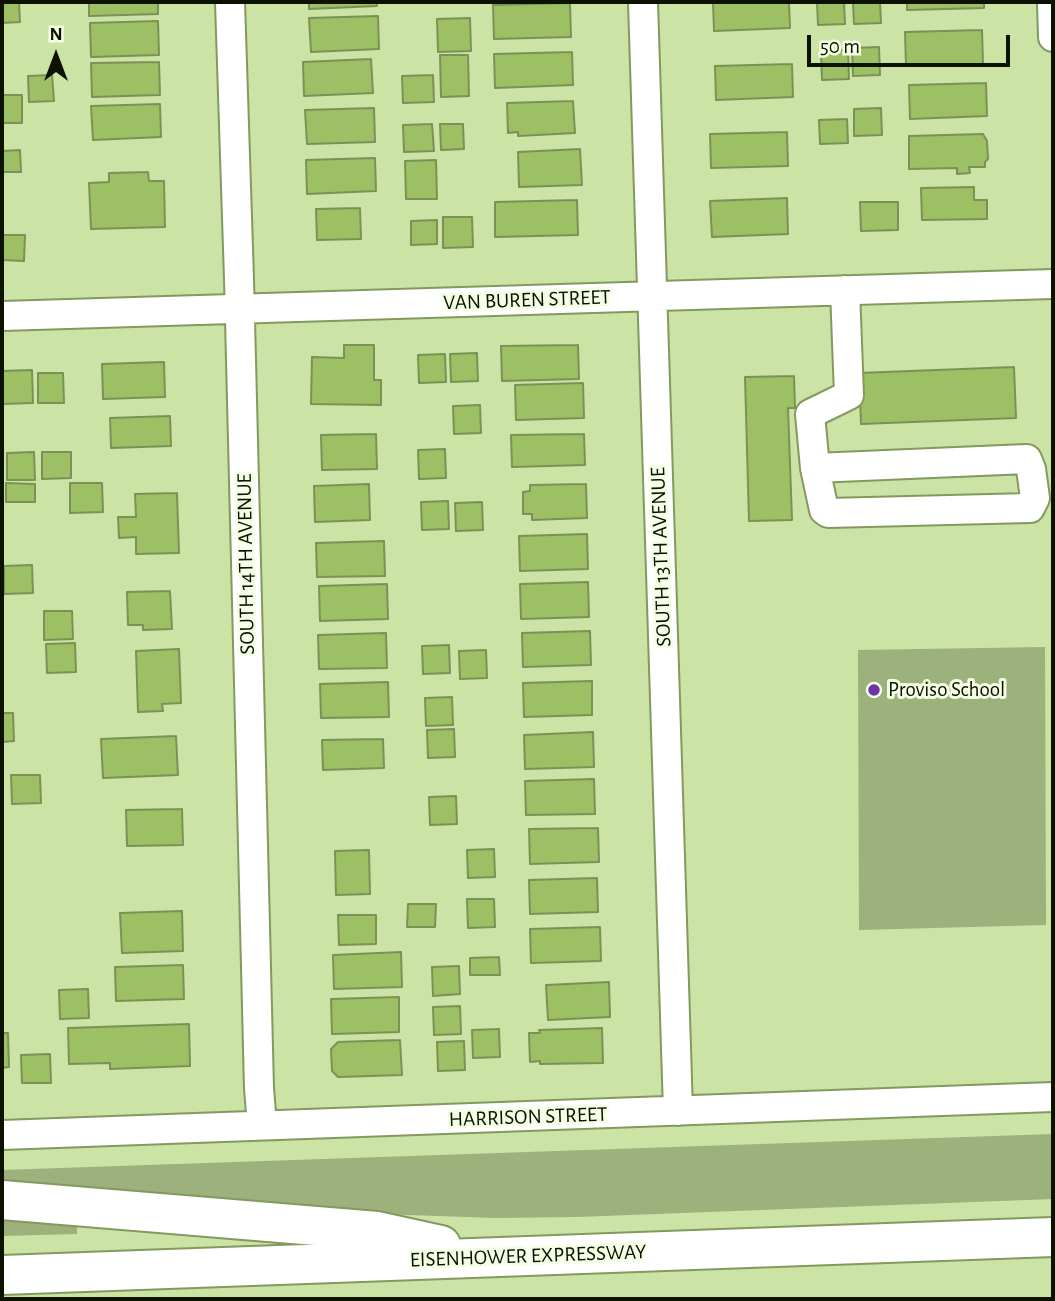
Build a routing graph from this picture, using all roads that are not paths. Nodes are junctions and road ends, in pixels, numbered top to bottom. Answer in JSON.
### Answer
{"nodes":[{"id":1,"x":229,"y":2,"type":"edge"},
{"id":2,"x":643,"y":2,"type":"edge"},
{"id":3,"x":1052,"y":2,"type":"edge"},
{"id":4,"x":1053,"y":37,"type":"edge"},
{"id":5,"x":1053,"y":284,"type":"edge"},
{"id":6,"x":845,"y":290,"type":"junction"},
{"id":7,"x":653,"y":296,"type":"junction"},
{"id":8,"x":240,"y":308,"type":"junction"},
{"id":9,"x":2,"y":316,"type":"edge"},
{"id":10,"x":814,"y":468,"type":"junction"},
{"id":11,"x":1043,"y":485,"type":"edge"},
{"id":12,"x":1053,"y":1097,"type":"edge"},
{"id":13,"x":678,"y":1111,"type":"junction"},
{"id":14,"x":262,"y":1125,"type":"junction"},
{"id":15,"x":2,"y":1135,"type":"edge"},
{"id":16,"x":2,"y":1200,"type":"edge"},
{"id":17,"x":1053,"y":1237,"type":"edge"},
{"id":18,"x":495,"y":1257,"type":"junction"},
{"id":19,"x":2,"y":1275,"type":"edge"}],
"edges":[{"from":1,"to":8,"type":"street","name":"SOUTH 14TH AVENUE"},
{"from":2,"to":7,"type":"street","name":"SOUTH 13TH AVENUE"},
{"from":3,"to":4,"type":"street"},
{"from":5,"to":6,"type":"street","name":"VAN BUREN STREET"},
{"from":6,"to":7,"type":"street","name":"VAN BUREN STREET"},
{"from":6,"to":10,"type":"street"},
{"from":7,"to":8,"type":"street","name":"VAN BUREN STREET"},
{"from":7,"to":13,"type":"street","name":"SOUTH 13TH AVENUE"},
{"from":8,"to":9,"type":"street","name":"VAN BUREN STREET"},
{"from":8,"to":14,"type":"street","name":"SOUTH 14TH AVENUE"},
{"from":10,"to":11,"type":"street"},
{"from":10,"to":11,"type":"street"},
{"from":12,"to":13,"type":"street","name":"HARRISON STREET"},
{"from":13,"to":14,"type":"street","name":"HARRISON STREET"},
{"from":14,"to":15,"type":"street","name":"HARRISON STREET"},
{"from":16,"to":18,"type":"highway"},
{"from":17,"to":18,"type":"highway","name":"EISENHOWER EXPRESSWAY"},
{"from":18,"to":19,"type":"highway","name":"EISENHOWER EXPRESSWAY"}]}
